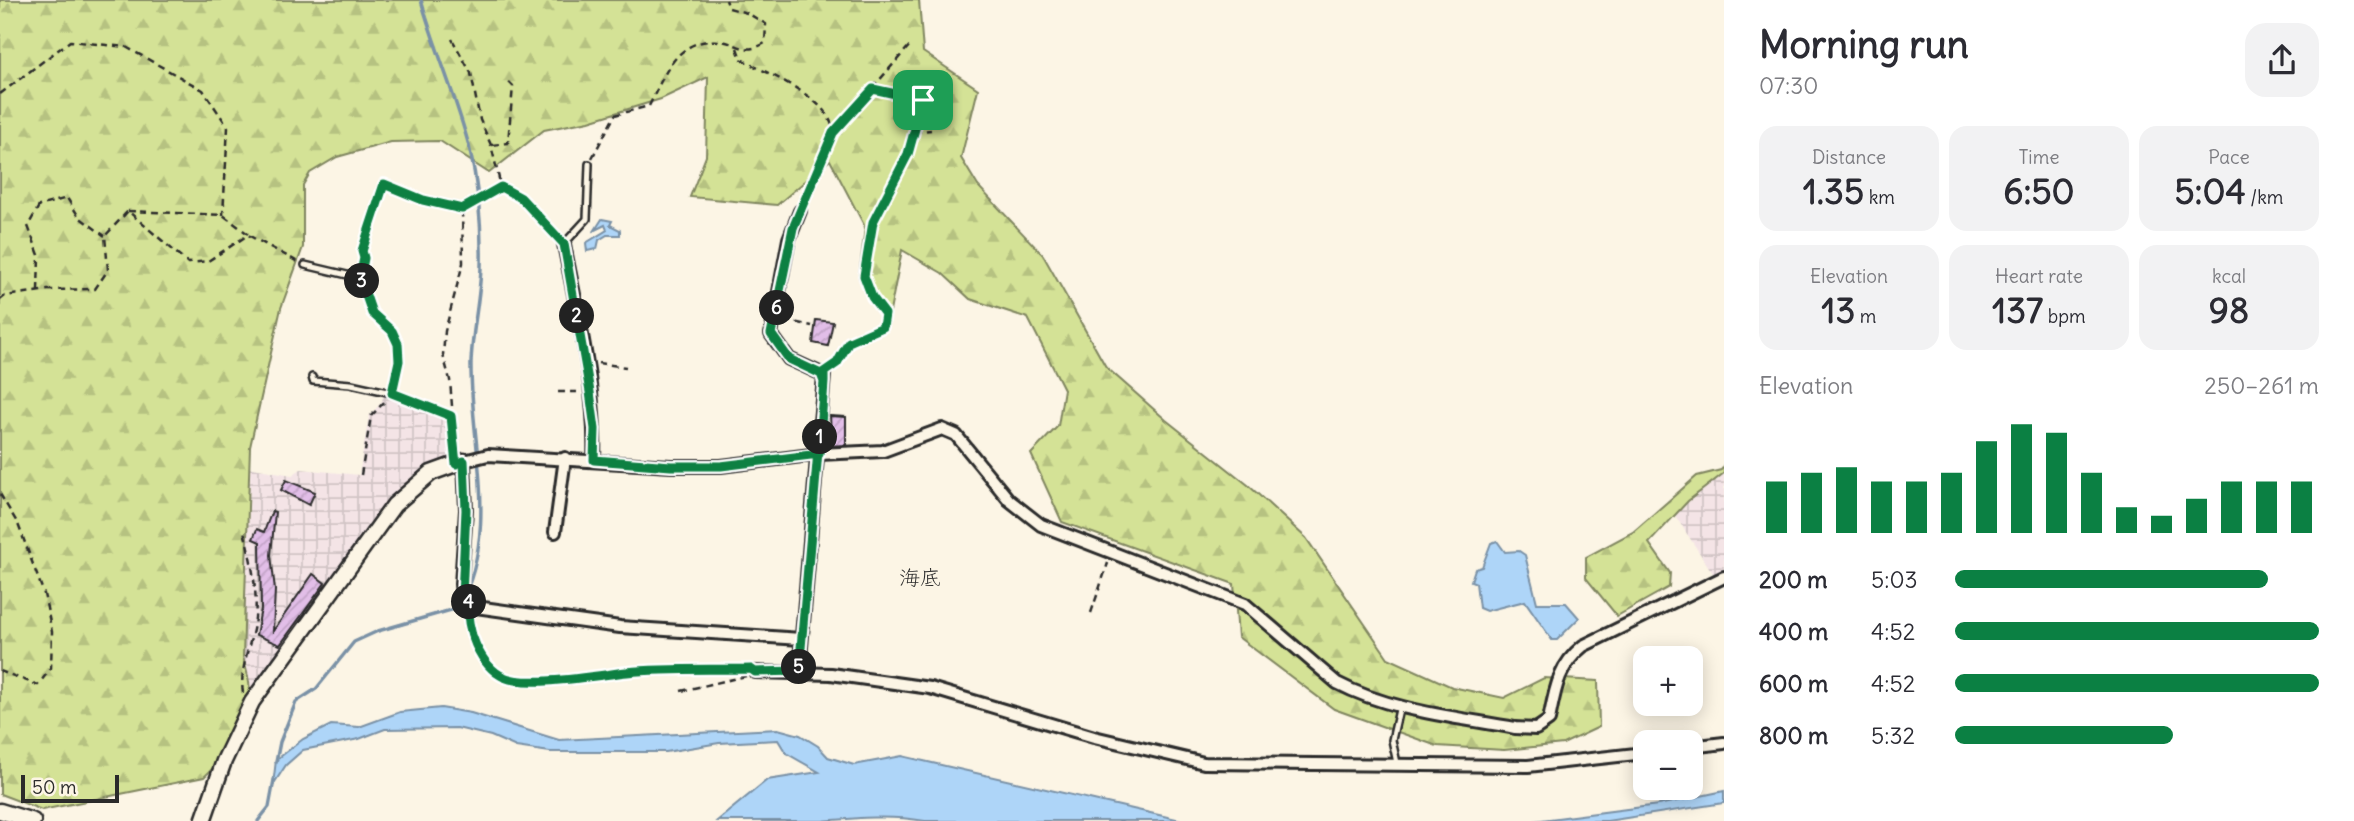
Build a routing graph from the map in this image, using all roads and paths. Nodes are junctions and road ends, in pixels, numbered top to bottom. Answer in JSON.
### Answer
{"nodes":[{"id":1,"x":726,"y":0,"type":"edge"},
{"id":2,"x":452,"y":39,"type":"dead end"},
{"id":3,"x":911,"y":44,"type":"dead end"},
{"id":4,"x":737,"y":48,"type":"junction"},
{"id":5,"x":508,"y":81,"type":"dead end"},
{"id":6,"x":873,"y":89,"type":"junction"},
{"id":7,"x":0,"y":94,"type":"edge"},
{"id":8,"x":931,"y":130,"type":"dead end"},
{"id":9,"x":914,"y":132,"type":"junction"},
{"id":10,"x":833,"y":133,"type":"junction"},
{"id":11,"x":491,"y":145,"type":"junction"},
{"id":12,"x":589,"y":164,"type":"joint"},
{"id":13,"x":378,"y":181,"type":"dead end"},
{"id":14,"x":384,"y":184,"type":"junction"},
{"id":15,"x":501,"y":187,"type":"junction"},
{"id":16,"x":521,"y":198,"type":"joint"},
{"id":17,"x":462,"y":209,"type":"junction"},
{"id":18,"x":128,"y":211,"type":"junction"},
{"id":19,"x":800,"y":211,"type":"joint"},
{"id":20,"x":223,"y":215,"type":"junction"},
{"id":21,"x":248,"y":235,"type":"junction"},
{"id":22,"x":105,"y":236,"type":"junction"},
{"id":23,"x":564,"y":244,"type":"junction"},
{"id":24,"x":305,"y":265,"type":"joint"},
{"id":25,"x":360,"y":278,"type":"junction"},
{"id":26,"x":38,"y":291,"type":"junction"},
{"id":27,"x":0,"y":300,"type":"edge"},
{"id":28,"x":775,"y":318,"type":"junction"},
{"id":29,"x":812,"y":326,"type":"dead end"},
{"id":30,"x":585,"y":361,"type":"junction"},
{"id":31,"x":626,"y":367,"type":"dead end"},
{"id":32,"x":821,"y":374,"type":"junction"},
{"id":33,"x":312,"y":377,"type":"dead end"},
{"id":34,"x":558,"y":392,"type":"dead end"},
{"id":35,"x":590,"y":392,"type":"junction"},
{"id":36,"x":392,"y":393,"type":"junction"},
{"id":37,"x":397,"y":402,"type":"dead end"},
{"id":38,"x":451,"y":416,"type":"junction"},
{"id":39,"x":819,"y":454,"type":"junction"},
{"id":40,"x":565,"y":458,"type":"junction"},
{"id":41,"x":594,"y":460,"type":"junction"},
{"id":42,"x":460,"y":463,"type":"junction"},
{"id":43,"x":361,"y":475,"type":"dead end"},
{"id":44,"x":0,"y":494,"type":"edge"},
{"id":45,"x":559,"y":525,"type":"dead end"},
{"id":46,"x":244,"y":531,"type":"dead end"},
{"id":47,"x":1112,"y":553,"type":"junction"},
{"id":48,"x":1724,"y":577,"type":"edge"},
{"id":49,"x":470,"y":604,"type":"junction"},
{"id":50,"x":1091,"y":613,"type":"dead end"},
{"id":51,"x":801,"y":639,"type":"junction"},
{"id":52,"x":0,"y":671,"type":"edge"},
{"id":53,"x":799,"y":671,"type":"junction"},
{"id":54,"x":755,"y":672,"type":"junction"},
{"id":55,"x":681,"y":691,"type":"dead end"},
{"id":56,"x":251,"y":702,"type":"junction"},
{"id":57,"x":1400,"y":705,"type":"junction"},
{"id":58,"x":1724,"y":743,"type":"edge"},
{"id":59,"x":1703,"y":745,"type":"edge"},
{"id":60,"x":1633,"y":754,"type":"edge"},
{"id":61,"x":1397,"y":766,"type":"junction"},
{"id":62,"x":0,"y":811,"type":"edge"},
{"id":63,"x":33,"y":821,"type":"edge"},
{"id":64,"x":203,"y":821,"type":"edge"}],
"edges":[{"from":1,"to":4,"type":"path"},
{"from":2,"to":11,"type":"path"},
{"from":3,"to":6,"type":"path"},
{"from":4,"to":10,"type":"path"},
{"from":4,"to":12,"type":"path"},
{"from":5,"to":11,"type":"path"},
{"from":6,"to":9,"type":"path"},
{"from":6,"to":10,"type":"path"},
{"from":7,"to":20,"type":"path"},
{"from":8,"to":9,"type":"path"},
{"from":9,"to":32,"type":"path"},
{"from":10,"to":19,"type":"path"},
{"from":11,"to":15,"type":"path"},
{"from":12,"to":23,"type":"lane"},
{"from":13,"to":14,"type":"path"},
{"from":14,"to":17,"type":"path"},
{"from":14,"to":25,"type":"path"},
{"from":15,"to":16,"type":"path"},
{"from":15,"to":17,"type":"path"},
{"from":16,"to":23,"type":"lane"},
{"from":17,"to":38,"type":"path"},
{"from":18,"to":20,"type":"path"},
{"from":18,"to":21,"type":"path"},
{"from":18,"to":22,"type":"path"},
{"from":19,"to":28,"type":"street"},
{"from":20,"to":21,"type":"path"},
{"from":21,"to":24,"type":"path"},
{"from":22,"to":26,"type":"path"},
{"from":22,"to":26,"type":"path"},
{"from":23,"to":30,"type":"street"},
{"from":24,"to":25,"type":"lane"},
{"from":25,"to":36,"type":"lane"},
{"from":26,"to":27,"type":"path"},
{"from":28,"to":29,"type":"path"},
{"from":28,"to":32,"type":"street"},
{"from":30,"to":31,"type":"path"},
{"from":30,"to":35,"type":"street"},
{"from":32,"to":39,"type":"street"},
{"from":33,"to":36,"type":"lane"},
{"from":34,"to":35,"type":"path"},
{"from":35,"to":41,"type":"street"},
{"from":36,"to":38,"type":"lane"},
{"from":37,"to":43,"type":"path"},
{"from":38,"to":42,"type":"lane"},
{"from":39,"to":41,"type":"street"},
{"from":39,"to":47,"type":"street"},
{"from":39,"to":51,"type":"street"},
{"from":40,"to":41,"type":"street"},
{"from":40,"to":42,"type":"street"},
{"from":40,"to":45,"type":"street"},
{"from":42,"to":49,"type":"street"},
{"from":42,"to":56,"type":"street"},
{"from":44,"to":52,"type":"path"},
{"from":46,"to":56,"type":"path"},
{"from":47,"to":50,"type":"path"},
{"from":47,"to":57,"type":"street"},
{"from":48,"to":57,"type":"street"},
{"from":49,"to":51,"type":"street"},
{"from":49,"to":54,"type":"path"},
{"from":51,"to":53,"type":"street"},
{"from":53,"to":54,"type":"street"},
{"from":53,"to":61,"type":"street"},
{"from":54,"to":55,"type":"path"},
{"from":56,"to":64,"type":"street"},
{"from":57,"to":61,"type":"lane"},
{"from":58,"to":59,"type":"street"},
{"from":60,"to":61,"type":"street"},
{"from":62,"to":63,"type":"street"}]}
